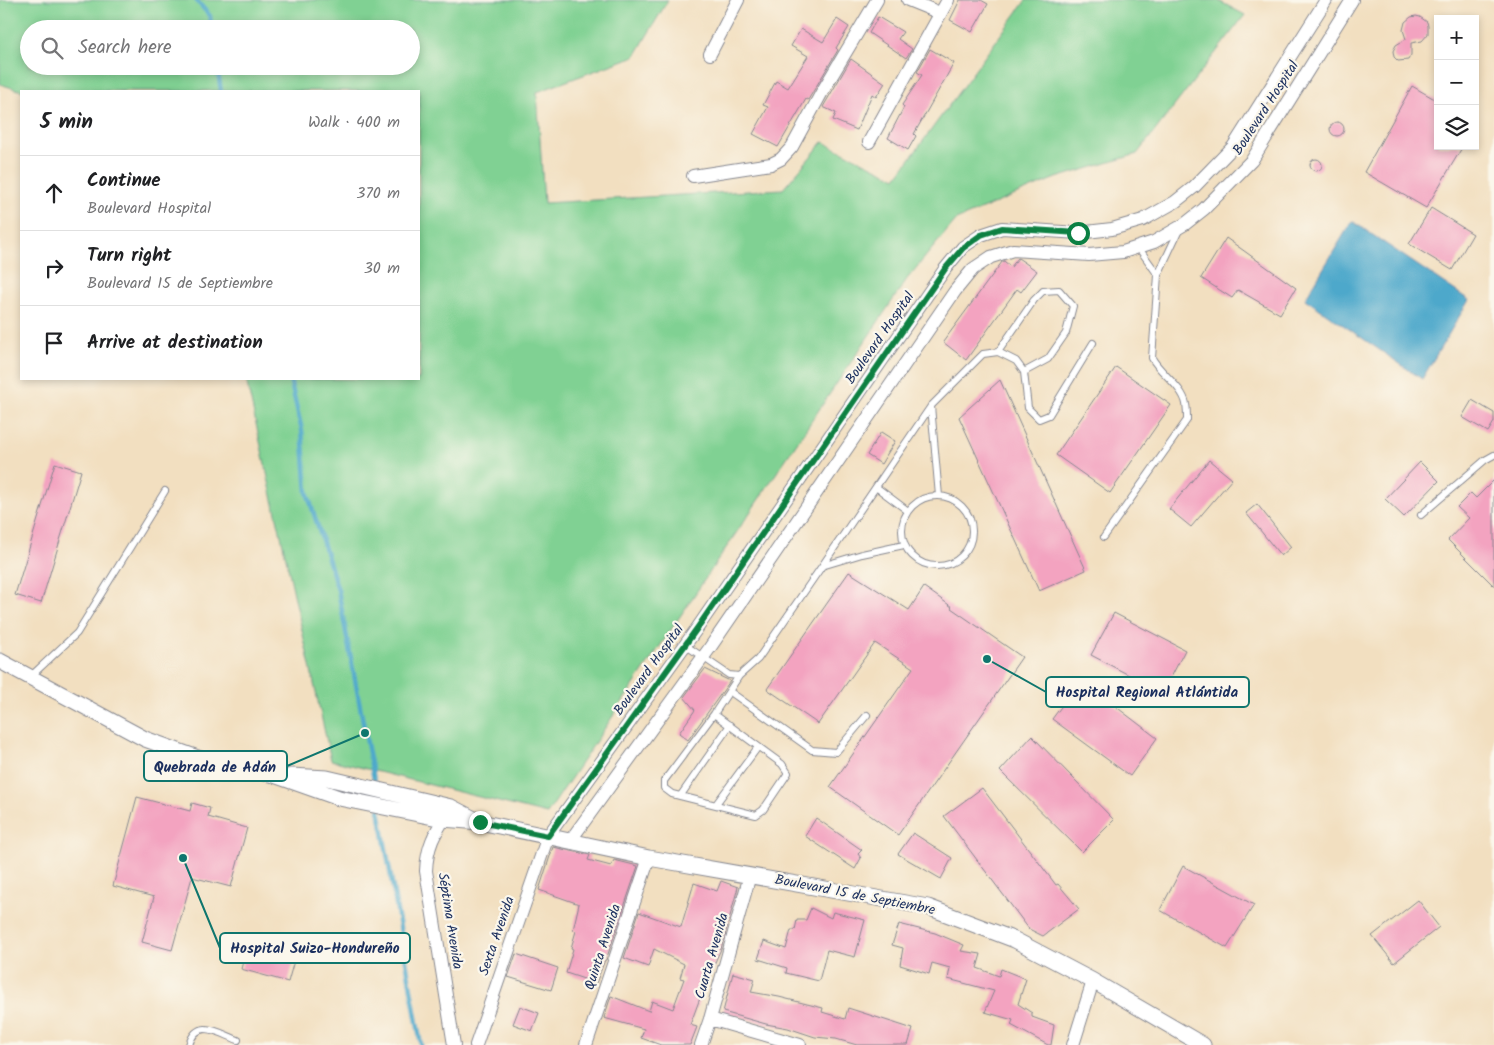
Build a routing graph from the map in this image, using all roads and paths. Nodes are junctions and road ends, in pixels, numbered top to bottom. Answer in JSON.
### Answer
{"nodes":[{"id":1,"x":738,"y":0,"type":"edge"},
{"id":2,"x":877,"y":0,"type":"edge"},
{"id":3,"x":908,"y":0,"type":"edge"},
{"id":4,"x":948,"y":0,"type":"edge"},
{"id":5,"x":1326,"y":0,"type":"edge"},
{"id":6,"x":1352,"y":0,"type":"edge"},
{"id":7,"x":940,"y":13,"type":"junction"},
{"id":8,"x":710,"y":54,"type":"dead end"},
{"id":9,"x":869,"y":142,"type":"dead end"},
{"id":10,"x":693,"y":176,"type":"dead end"},
{"id":11,"x":1181,"y":226,"type":"junction"},
{"id":12,"x":1138,"y":247,"type":"junction"},
{"id":13,"x":1158,"y":275,"type":"junction"},
{"id":14,"x":1093,"y":343,"type":"dead end"},
{"id":15,"x":998,"y":352,"type":"junction"},
{"id":16,"x":1024,"y":372,"type":"junction"},
{"id":17,"x":931,"y":406,"type":"junction"},
{"id":18,"x":1494,"y":455,"type":"edge"},
{"id":19,"x":876,"y":487,"type":"junction"},
{"id":20,"x":166,"y":491,"type":"dead end"},
{"id":21,"x":939,"y":496,"type":"junction"},
{"id":22,"x":908,"y":511,"type":"junction"},
{"id":23,"x":1421,"y":515,"type":"dead end"},
{"id":24,"x":1104,"y":537,"type":"dead end"},
{"id":25,"x":904,"y":544,"type":"junction"},
{"id":26,"x":822,"y":566,"type":"junction"},
{"id":27,"x":685,"y":646,"type":"junction"},
{"id":28,"x":702,"y":658,"type":"junction"},
{"id":29,"x":0,"y":661,"type":"edge"},
{"id":30,"x":739,"y":676,"type":"junction"},
{"id":31,"x":30,"y":677,"type":"junction"},
{"id":32,"x":729,"y":690,"type":"junction"},
{"id":33,"x":714,"y":714,"type":"junction"},
{"id":34,"x":866,"y":714,"type":"dead end"},
{"id":35,"x":730,"y":725,"type":"junction"},
{"id":36,"x":758,"y":747,"type":"junction"},
{"id":37,"x":274,"y":775,"type":"junction"},
{"id":38,"x":681,"y":795,"type":"junction"},
{"id":39,"x":716,"y":804,"type":"junction"},
{"id":40,"x":447,"y":813,"type":"junction"},
{"id":41,"x":548,"y":836,"type":"junction"},
{"id":42,"x":570,"y":841,"type":"junction"},
{"id":43,"x":648,"y":858,"type":"junction"},
{"id":44,"x":750,"y":875,"type":"junction"},
{"id":45,"x":1092,"y":981,"type":"junction"},
{"id":46,"x":710,"y":1019,"type":"junction"},
{"id":47,"x":238,"y":1040,"type":"dead end"},
{"id":48,"x":189,"y":1045,"type":"edge"},
{"id":49,"x":454,"y":1045,"type":"edge"},
{"id":50,"x":476,"y":1045,"type":"edge"},
{"id":51,"x":586,"y":1045,"type":"edge"},
{"id":52,"x":701,"y":1045,"type":"edge"},
{"id":53,"x":800,"y":1045,"type":"edge"},
{"id":54,"x":1073,"y":1045,"type":"edge"},
{"id":55,"x":1203,"y":1045,"type":"edge"}],
"edges":[{"from":1,"to":8,"type":"street"},
{"from":2,"to":10,"type":"street"},
{"from":3,"to":7,"type":"street"},
{"from":4,"to":7,"type":"street"},
{"from":5,"to":27,"type":"street","name":"Boulevard Hospital"},
{"from":6,"to":11,"type":"street","name":"Boulevard Hospital"},
{"from":7,"to":9,"type":"street"},
{"from":11,"to":12,"type":"street","name":"Boulevard Hospital"},
{"from":11,"to":13,"type":"lane"},
{"from":12,"to":13,"type":"lane"},
{"from":12,"to":28,"type":"street","name":"Boulevard Hospital"},
{"from":13,"to":24,"type":"lane"},
{"from":14,"to":16,"type":"lane"},
{"from":15,"to":16,"type":"lane"},
{"from":15,"to":16,"type":"lane"},
{"from":15,"to":17,"type":"lane"},
{"from":17,"to":19,"type":"lane"},
{"from":17,"to":21,"type":"lane"},
{"from":18,"to":23,"type":"lane"},
{"from":19,"to":22,"type":"lane"},
{"from":19,"to":26,"type":"lane"},
{"from":20,"to":31,"type":"lane"},
{"from":21,"to":22,"type":"lane"},
{"from":21,"to":25,"type":"lane"},
{"from":22,"to":25,"type":"lane"},
{"from":25,"to":26,"type":"lane"},
{"from":26,"to":30,"type":"lane"},
{"from":27,"to":28,"type":"lane"},
{"from":27,"to":41,"type":"street","name":"Boulevard Hospital"},
{"from":28,"to":30,"type":"lane"},
{"from":28,"to":42,"type":"street","name":"Boulevard Hospital"},
{"from":29,"to":31,"type":"street","name":"Boulevard 15 de Septiembre"},
{"from":30,"to":32,"type":"lane"},
{"from":31,"to":37,"type":"street","name":"Boulevard 15 de Septiembre"},
{"from":32,"to":33,"type":"lane"},
{"from":32,"to":34,"type":"lane"},
{"from":33,"to":35,"type":"lane"},
{"from":33,"to":38,"type":"lane"},
{"from":35,"to":36,"type":"lane"},
{"from":35,"to":38,"type":"lane"},
{"from":36,"to":39,"type":"lane"},
{"from":36,"to":39,"type":"lane"},
{"from":37,"to":40,"type":"street","name":"Boulevard 15 de Septiembre"},
{"from":37,"to":40,"type":"street","name":"Boulevard 15 de Septiembre"},
{"from":38,"to":39,"type":"lane"},
{"from":40,"to":41,"type":"street","name":"Boulevard 15 de Septiembre"},
{"from":40,"to":49,"type":"street","name":"Séptima Avenida"},
{"from":41,"to":42,"type":"street","name":"Boulevard 15 de Septiembre"},
{"from":41,"to":50,"type":"street","name":"Sexta Avenida"},
{"from":42,"to":43,"type":"street","name":"Boulevard 15 de Septiembre"},
{"from":43,"to":44,"type":"street","name":"Boulevard 15 de Septiembre"},
{"from":43,"to":51,"type":"street","name":"Quinta Avenida"},
{"from":44,"to":45,"type":"street","name":"Boulevard 15 de Septiembre"},
{"from":44,"to":46,"type":"street","name":"Cuarta Avenida"},
{"from":45,"to":54,"type":"street"},
{"from":45,"to":55,"type":"street","name":"Boulevard 15 de Septiembre"},
{"from":46,"to":52,"type":"street","name":"Cuarta Avenida"},
{"from":46,"to":53,"type":"street"},
{"from":47,"to":48,"type":"lane"}]}
